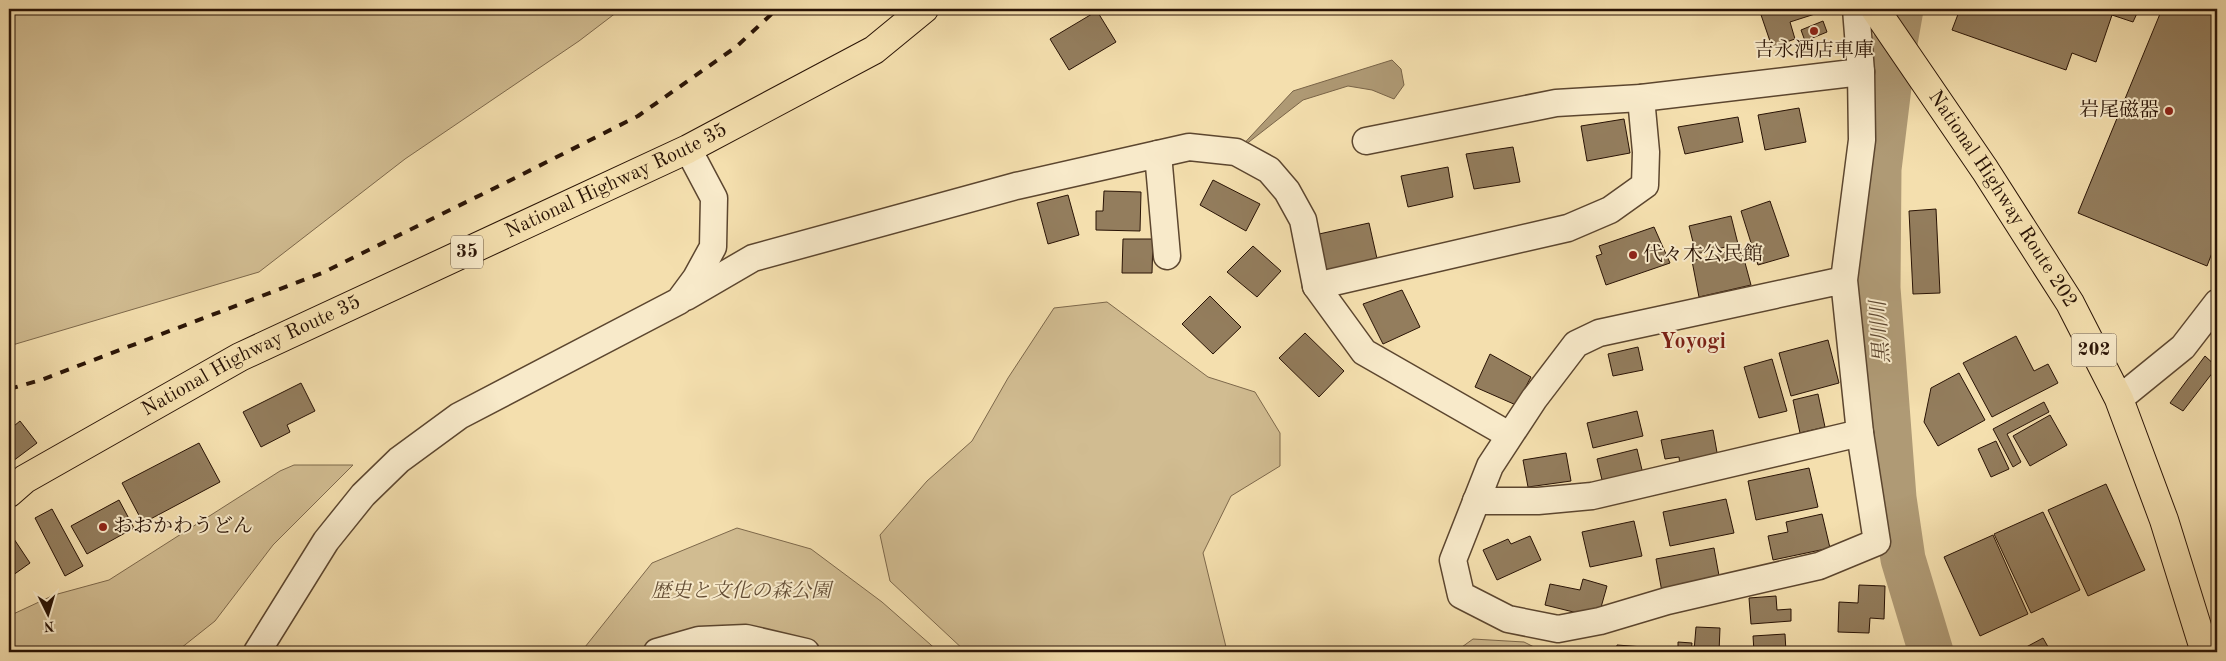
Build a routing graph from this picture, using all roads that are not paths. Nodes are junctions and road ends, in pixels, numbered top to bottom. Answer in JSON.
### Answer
{"nodes":[{"id":1,"x":924,"y":9,"type":"edge"},
{"id":2,"x":1856,"y":9,"type":"edge"},
{"id":3,"x":1875,"y":9,"type":"edge"},
{"id":4,"x":1861,"y":72,"type":"junction"},
{"id":5,"x":1641,"y":98,"type":"junction"},
{"id":6,"x":1366,"y":140,"type":"dead end"},
{"id":7,"x":688,"y":149,"type":"junction"},
{"id":8,"x":1158,"y":154,"type":"junction"},
{"id":9,"x":1168,"y":256,"type":"dead end"},
{"id":10,"x":1844,"y":280,"type":"junction"},
{"id":11,"x":1316,"y":286,"type":"junction"},
{"id":12,"x":679,"y":301,"type":"junction"},
{"id":13,"x":2217,"y":303,"type":"edge"},
{"id":14,"x":2118,"y":399,"type":"junction"},
{"id":15,"x":1860,"y":433,"type":"junction"},
{"id":16,"x":1509,"y":435,"type":"junction"},
{"id":17,"x":9,"y":493,"type":"edge"},
{"id":18,"x":1476,"y":500,"type":"junction"},
{"id":19,"x":257,"y":652,"type":"edge"},
{"id":20,"x":657,"y":652,"type":"edge"},
{"id":21,"x":806,"y":652,"type":"edge"},
{"id":22,"x":2205,"y":652,"type":"edge"}],
"edges":[{"from":1,"to":7,"type":"highway","name":"National Highway Route 35","number":"35"},
{"from":2,"to":4,"type":"street"},
{"from":3,"to":14,"type":"highway","name":"National Highway Route 202","number":"202"},
{"from":4,"to":5,"type":"street"},
{"from":4,"to":10,"type":"street"},
{"from":5,"to":6,"type":"street"},
{"from":5,"to":11,"type":"street"},
{"from":7,"to":12,"type":"street"},
{"from":7,"to":17,"type":"highway","name":"National Highway Route 35","number":"35"},
{"from":8,"to":9,"type":"street"},
{"from":8,"to":11,"type":"street"},
{"from":8,"to":12,"type":"street"},
{"from":10,"to":15,"type":"street"},
{"from":10,"to":16,"type":"street"},
{"from":11,"to":16,"type":"street"},
{"from":12,"to":19,"type":"street"},
{"from":13,"to":14,"type":"street"},
{"from":14,"to":22,"type":"highway","name":"National Highway Route 202","number":"202"},
{"from":15,"to":18,"type":"street"},
{"from":15,"to":18,"type":"street"},
{"from":16,"to":18,"type":"street"},
{"from":20,"to":21,"type":"street"}]}
